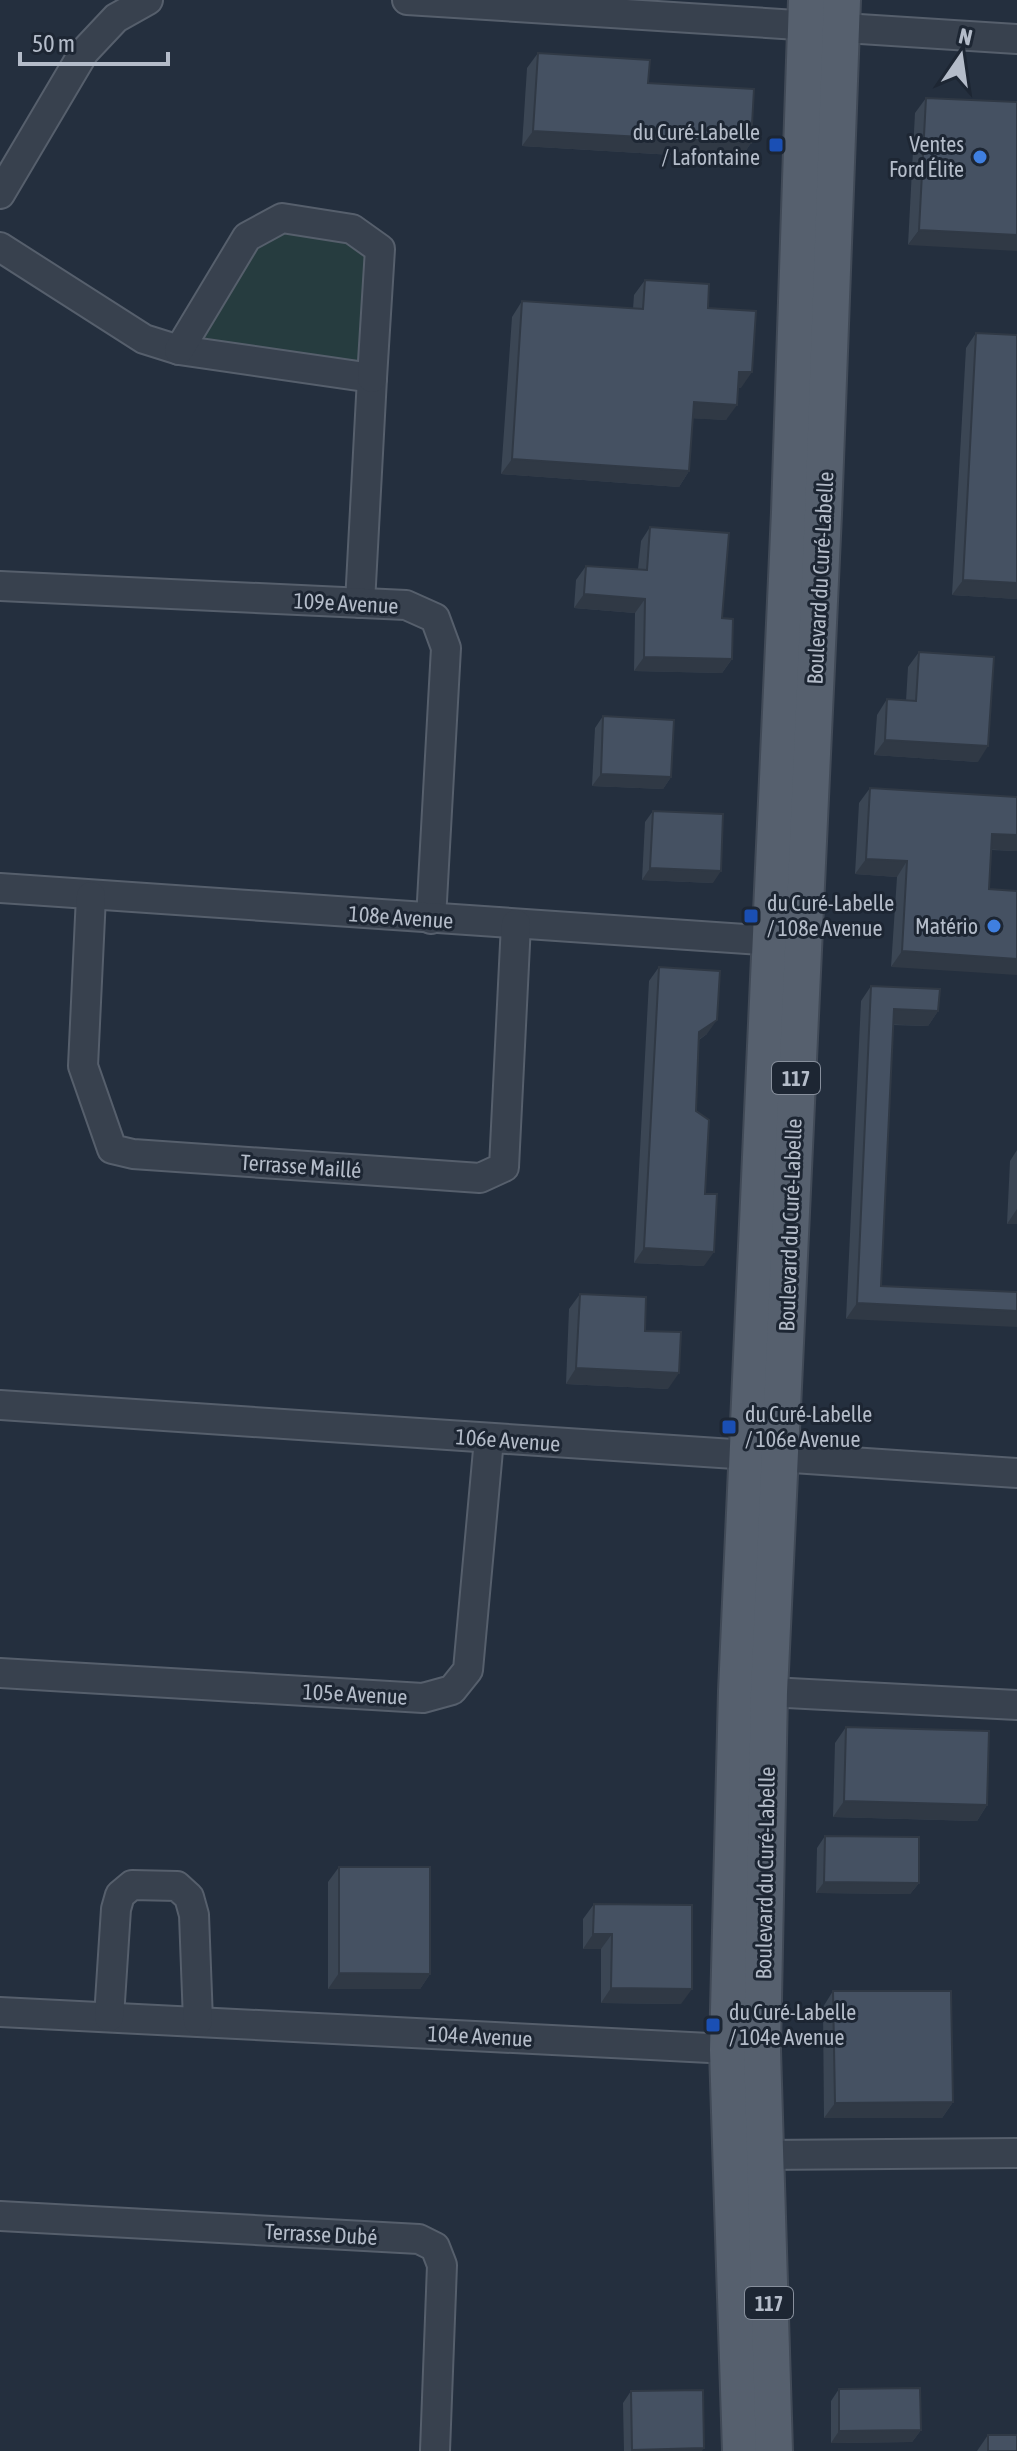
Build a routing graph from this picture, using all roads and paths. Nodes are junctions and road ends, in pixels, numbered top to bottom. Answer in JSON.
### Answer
{"nodes":[{"id":1,"x":148,"y":0,"type":"edge"},
{"id":2,"x":407,"y":0,"type":"edge"},
{"id":3,"x":806,"y":13,"type":"edge"},
{"id":4,"x":842,"y":14,"type":"edge"},
{"id":5,"x":1017,"y":39,"type":"edge"},
{"id":6,"x":0,"y":194,"type":"edge"},
{"id":7,"x":0,"y":247,"type":"edge"},
{"id":8,"x":179,"y":350,"type":"junction"},
{"id":9,"x":372,"y":378,"type":"junction"},
{"id":10,"x":807,"y":513,"type":"junction"},
{"id":11,"x":0,"y":586,"type":"edge"},
{"id":12,"x":360,"y":603,"type":"junction"},
{"id":13,"x":0,"y":888,"type":"edge"},
{"id":14,"x":91,"y":896,"type":"junction"},
{"id":15,"x":431,"y":919,"type":"junction"},
{"id":16,"x":516,"y":924,"type":"junction"},
{"id":17,"x":786,"y":942,"type":"junction"},
{"id":18,"x":0,"y":1405,"type":"edge"},
{"id":19,"x":489,"y":1439,"type":"junction"},
{"id":20,"x":764,"y":1456,"type":"junction"},
{"id":21,"x":1017,"y":1473,"type":"edge"},
{"id":22,"x":0,"y":1673,"type":"edge"},
{"id":23,"x":753,"y":1692,"type":"junction"},
{"id":24,"x":1017,"y":1705,"type":"edge"},
{"id":25,"x":0,"y":2012,"type":"edge"},
{"id":26,"x":109,"y":2017,"type":"junction"},
{"id":27,"x":198,"y":2021,"type":"junction"},
{"id":28,"x":745,"y":2050,"type":"junction"},
{"id":29,"x":1017,"y":2153,"type":"edge"},
{"id":30,"x":747,"y":2156,"type":"junction"},
{"id":31,"x":0,"y":2216,"type":"edge"},
{"id":32,"x":435,"y":2451,"type":"edge"},
{"id":33,"x":741,"y":2451,"type":"edge"},
{"id":34,"x":774,"y":2451,"type":"edge"}],
"edges":[{"from":1,"to":6,"type":"street"},
{"from":2,"to":3,"type":"street"},
{"from":3,"to":4,"type":"street"},
{"from":3,"to":10,"type":"main road","name":"Boulevard du Curé-Labelle","number":"117"},
{"from":4,"to":5,"type":"street"},
{"from":4,"to":10,"type":"main road","name":"Boulevard du Curé-Labelle","number":"117"},
{"from":7,"to":8,"type":"street"},
{"from":8,"to":9,"type":"street"},
{"from":8,"to":9,"type":"street"},
{"from":9,"to":12,"type":"street"},
{"from":10,"to":17,"type":"main road","name":"Boulevard du Curé-Labelle","number":"117"},
{"from":11,"to":12,"type":"street","name":"109e Avenue"},
{"from":12,"to":15,"type":"street","name":"109e Avenue"},
{"from":13,"to":14,"type":"street","name":"108e Avenue"},
{"from":14,"to":15,"type":"street","name":"108e Avenue"},
{"from":14,"to":16,"type":"street","name":"Terrasse Maillé"},
{"from":15,"to":16,"type":"street","name":"108e Avenue"},
{"from":16,"to":17,"type":"street","name":"108e Avenue"},
{"from":17,"to":20,"type":"main road","name":"Boulevard du Curé-Labelle","number":"117"},
{"from":18,"to":19,"type":"street","name":"106e Avenue"},
{"from":19,"to":20,"type":"street","name":"106e Avenue"},
{"from":19,"to":22,"type":"street","name":"105e Avenue"},
{"from":20,"to":21,"type":"street","name":"106e Avenue"},
{"from":20,"to":23,"type":"main road","name":"Boulevard du Curé-Labelle","number":"117"},
{"from":23,"to":24,"type":"street"},
{"from":23,"to":28,"type":"main road","name":"Boulevard du Curé-Labelle","number":"117"},
{"from":25,"to":26,"type":"street","name":"104e Avenue"},
{"from":26,"to":27,"type":"street","name":"104e Avenue"},
{"from":26,"to":27,"type":"street"},
{"from":27,"to":28,"type":"street","name":"104e Avenue"},
{"from":28,"to":30,"type":"main road","name":"Boulevard du Curé-Labelle","number":"117"},
{"from":29,"to":30,"type":"street"},
{"from":30,"to":33,"type":"main road","name":"Boulevard du Curé-Labelle","number":"117"},
{"from":30,"to":34,"type":"main road","name":"Boulevard du Curé-Labelle","number":"117"},
{"from":31,"to":32,"type":"street","name":"Terrasse Dubé"}]}
